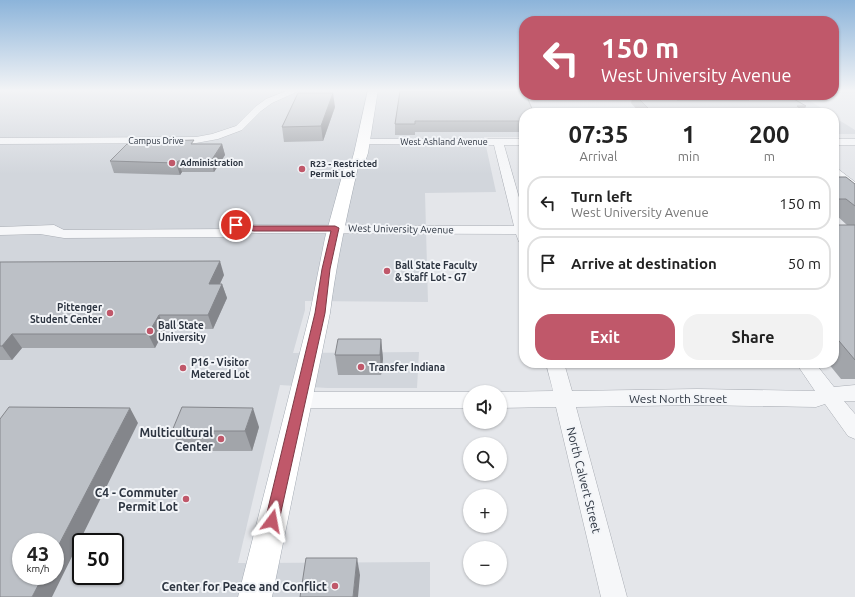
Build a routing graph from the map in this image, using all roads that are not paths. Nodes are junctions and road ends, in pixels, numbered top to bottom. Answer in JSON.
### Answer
{"nodes":[{"id":1,"x":250,"y":118,"type":"edge"},
{"id":2,"x":357,"y":118,"type":"edge"},
{"id":3,"x":370,"y":118,"type":"edge"},
{"id":4,"x":0,"y":141,"type":"edge"},
{"id":5,"x":364,"y":142,"type":"junction"},
{"id":6,"x":498,"y":142,"type":"junction"},
{"id":7,"x":519,"y":142,"type":"edge"},
{"id":8,"x":839,"y":142,"type":"edge"},
{"id":9,"x":855,"y":142,"type":"edge"},
{"id":10,"x":352,"y":165,"type":"junction"},
{"id":11,"x":839,"y":176,"type":"edge"},
{"id":12,"x":855,"y":188,"type":"edge"},
{"id":13,"x":519,"y":218,"type":"edge"},
{"id":14,"x":335,"y":228,"type":"junction"},
{"id":15,"x":0,"y":231,"type":"edge"},
{"id":16,"x":519,"y":233,"type":"edge"},
{"id":17,"x":556,"y":368,"type":"edge"},
{"id":18,"x":809,"y":368,"type":"edge"},
{"id":19,"x":855,"y":392,"type":"edge"},
{"id":20,"x":829,"y":395,"type":"junction"},
{"id":21,"x":564,"y":399,"type":"junction"},
{"id":22,"x":299,"y":400,"type":"junction"},
{"id":23,"x":463,"y":400,"type":"edge"},
{"id":24,"x":507,"y":400,"type":"edge"},
{"id":25,"x":855,"y":430,"type":"edge"},
{"id":26,"x":255,"y":597,"type":"edge"},
{"id":27,"x":614,"y":597,"type":"edge"}],
"edges":[{"from":1,"to":4,"type":"street","name":"Campus Drive"},
{"from":2,"to":10,"type":"main road"},
{"from":3,"to":5,"type":"main road"},
{"from":5,"to":6,"type":"street","name":"West Ashland Avenue"},
{"from":5,"to":10,"type":"main road"},
{"from":6,"to":7,"type":"street","name":"West Ashland Avenue"},
{"from":6,"to":13,"type":"street"},
{"from":8,"to":9,"type":"street"},
{"from":10,"to":14,"type":"main road"},
{"from":11,"to":12,"type":"street"},
{"from":14,"to":15,"type":"street","name":"West University Avenue"},
{"from":14,"to":16,"type":"street","name":"West University Avenue"},
{"from":14,"to":22,"type":"main road"},
{"from":17,"to":21,"type":"street","name":"North Calvert Street"},
{"from":18,"to":20,"type":"street"},
{"from":19,"to":20,"type":"street","name":"West North Street"},
{"from":20,"to":21,"type":"street","name":"West North Street"},
{"from":20,"to":25,"type":"street"},
{"from":21,"to":24,"type":"street","name":"West North Street"},
{"from":21,"to":27,"type":"street","name":"North Calvert Street"},
{"from":22,"to":23,"type":"street"},
{"from":22,"to":26,"type":"main road"}]}
